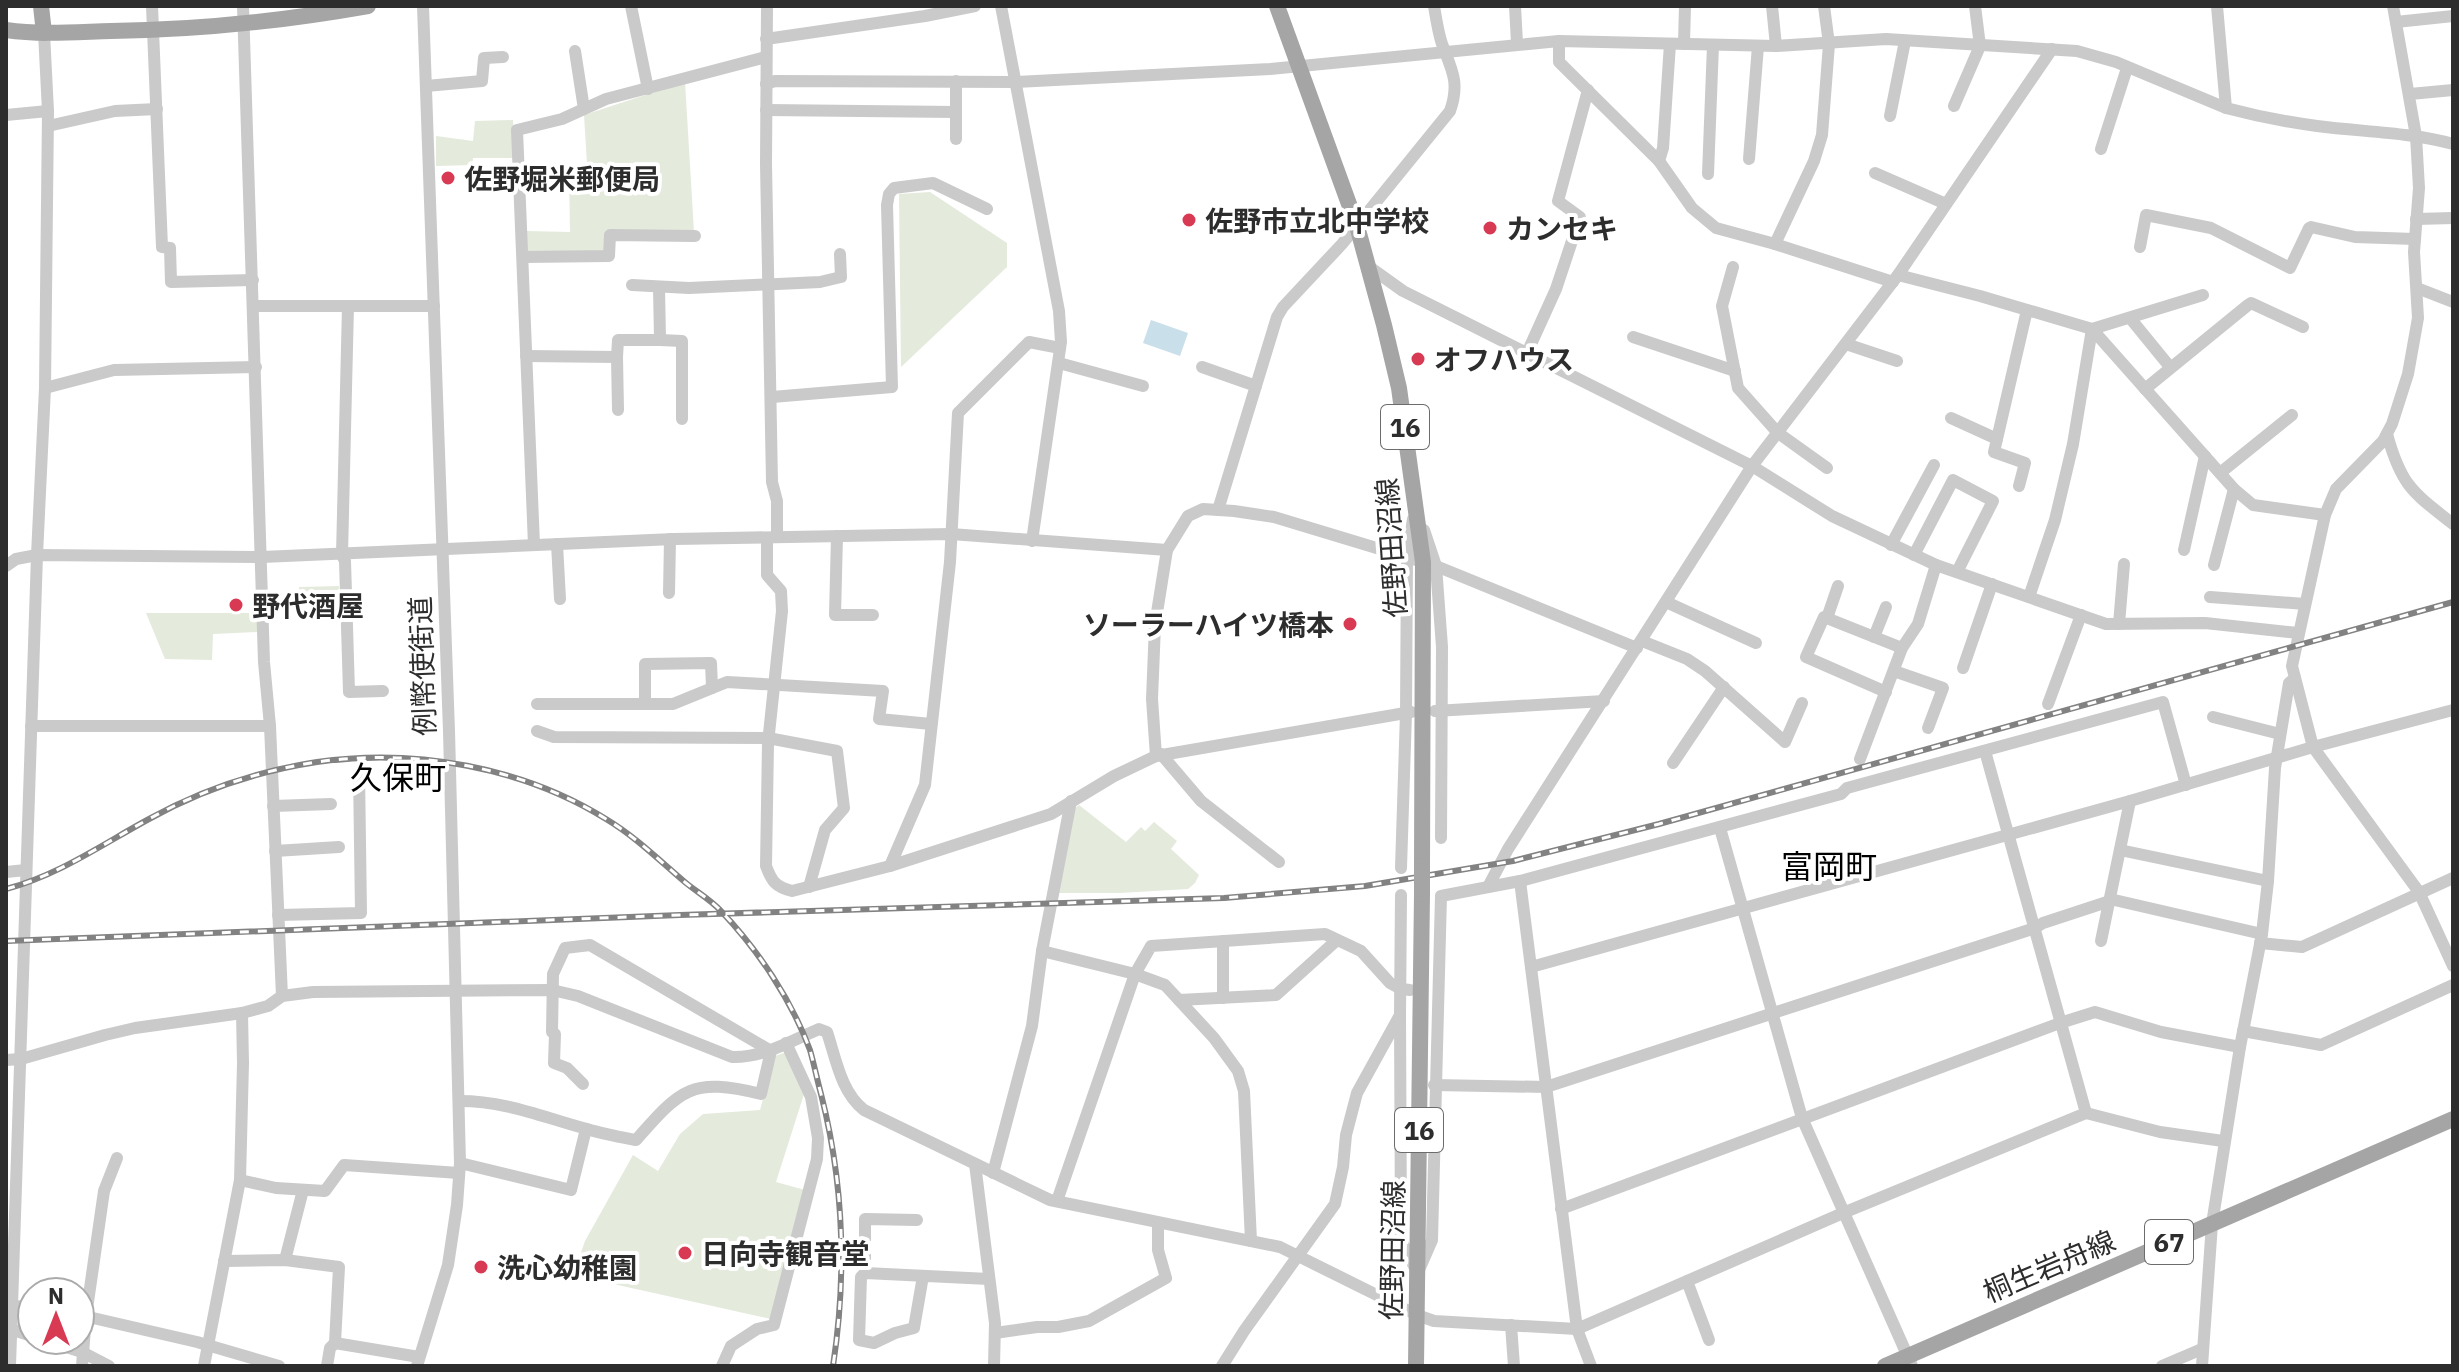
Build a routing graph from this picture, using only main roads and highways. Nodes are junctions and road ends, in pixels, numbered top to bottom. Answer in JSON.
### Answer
{"nodes":[{"id":1,"x":41,"y":6,"type":"edge"},
{"id":2,"x":368,"y":6,"type":"edge"},
{"id":3,"x":1277,"y":6,"type":"edge"},
{"id":4,"x":6,"y":30,"type":"edge"},
{"id":5,"x":44,"y":33,"type":"junction"},
{"id":6,"x":2453,"y":1119,"type":"edge"},
{"id":7,"x":1910,"y":1361,"type":"edge"},
{"id":8,"x":1416,"y":1366,"type":"edge"},
{"id":9,"x":1885,"y":1366,"type":"edge"}],
"edges":[{"from":1,"to":5,"type":"main road"},
{"from":2,"to":5,"type":"main road"},
{"from":3,"to":8,"type":"main road","name":"佐野田沼線","number":"16","bridge":true},
{"from":4,"to":5,"type":"main road"},
{"from":6,"to":7,"type":"main road","name":"桐生岩舟線","number":"67"},
{"from":7,"to":9,"type":"main road","name":"桐生岩舟線","number":"67"}]}
